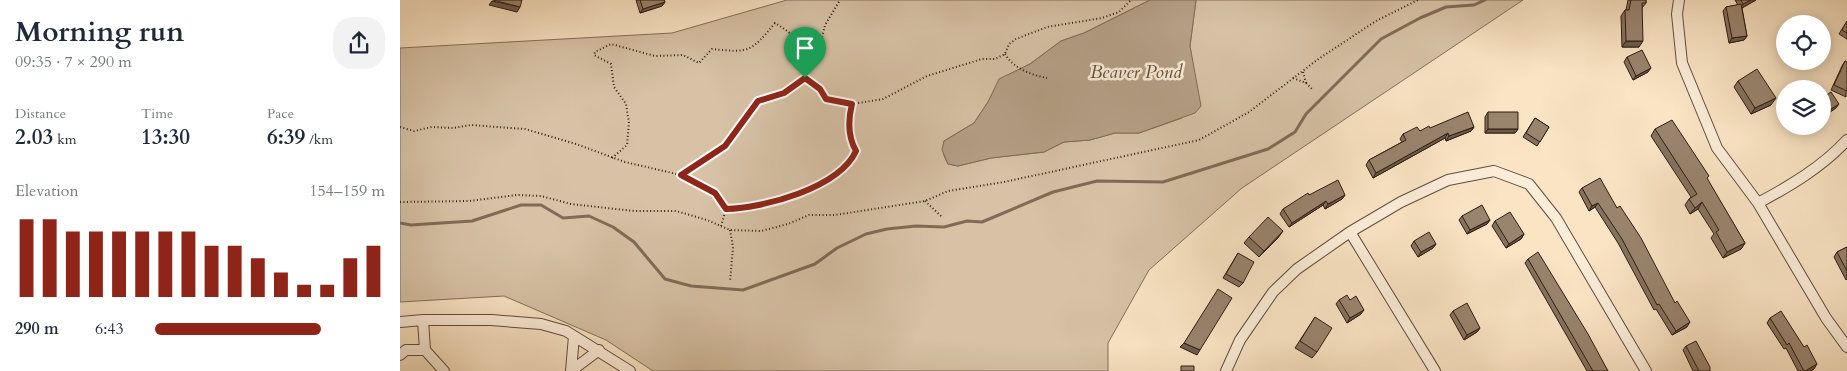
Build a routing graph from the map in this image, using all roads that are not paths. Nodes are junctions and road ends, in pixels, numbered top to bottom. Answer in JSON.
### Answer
{"nodes":[{"id":1,"x":1679,"y":0,"type":"edge"},
{"id":2,"x":1847,"y":140,"type":"edge"},
{"id":3,"x":1758,"y":203,"type":"junction"},
{"id":4,"x":1350,"y":232,"type":"junction"},
{"id":5,"x":423,"y":320,"type":"junction"},
{"id":6,"x":400,"y":322,"type":"edge"},
{"id":7,"x":574,"y":336,"type":"junction"},
{"id":8,"x":1847,"y":347,"type":"edge"},
{"id":9,"x":425,"y":350,"type":"junction"},
{"id":10,"x":599,"y":350,"type":"junction"},
{"id":11,"x":400,"y":354,"type":"edge"},
{"id":12,"x":444,"y":371,"type":"edge"},
{"id":13,"x":571,"y":371,"type":"edge"},
{"id":14,"x":630,"y":371,"type":"edge"},
{"id":15,"x":1226,"y":371,"type":"edge"},
{"id":16,"x":1435,"y":371,"type":"edge"},
{"id":17,"x":1646,"y":371,"type":"edge"}],
"edges":[{"from":1,"to":3,"type":"street"},
{"from":2,"to":3,"type":"street"},
{"from":3,"to":8,"type":"street"},
{"from":4,"to":15,"type":"street"},
{"from":4,"to":16,"type":"street"},
{"from":4,"to":17,"type":"street"},
{"from":5,"to":6,"type":"street"},
{"from":5,"to":7,"type":"street"},
{"from":5,"to":9,"type":"street"},
{"from":7,"to":10,"type":"street"},
{"from":7,"to":13,"type":"street"},
{"from":9,"to":11,"type":"street"},
{"from":9,"to":12,"type":"street"},
{"from":10,"to":13,"type":"street"},
{"from":10,"to":14,"type":"street"}]}
